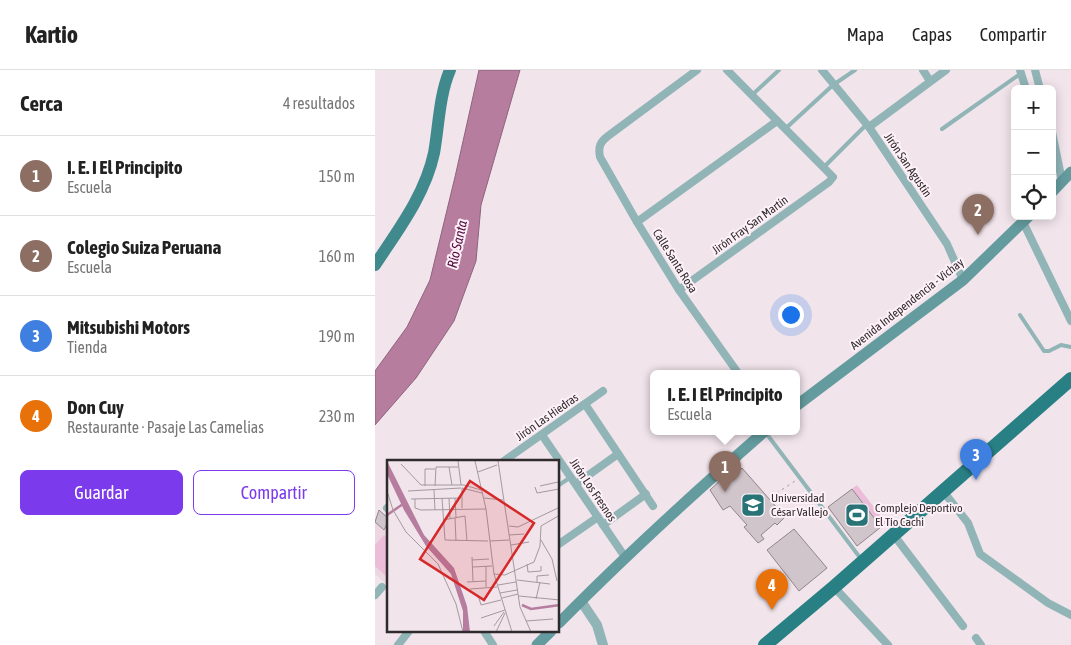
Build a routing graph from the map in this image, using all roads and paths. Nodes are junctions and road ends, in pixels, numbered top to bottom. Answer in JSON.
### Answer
{"nodes":[{"id":1,"x":450,"y":70,"type":"edge"},
{"id":2,"x":697,"y":70,"type":"edge"},
{"id":3,"x":727,"y":70,"type":"edge"},
{"id":4,"x":779,"y":70,"type":"edge"},
{"id":5,"x":823,"y":70,"type":"edge"},
{"id":6,"x":855,"y":70,"type":"edge"},
{"id":7,"x":923,"y":70,"type":"edge"},
{"id":8,"x":946,"y":70,"type":"edge"},
{"id":9,"x":1035,"y":70,"type":"edge"},
{"id":10,"x":1021,"y":71,"type":"edge"},
{"id":11,"x":930,"y":81,"type":"junction"},
{"id":12,"x":833,"y":85,"type":"junction"},
{"id":13,"x":1025,"y":85,"type":"edge"},
{"id":14,"x":1039,"y":85,"type":"edge"},
{"id":15,"x":751,"y":95,"type":"junction"},
{"id":16,"x":777,"y":121,"type":"junction"},
{"id":17,"x":868,"y":126,"type":"junction"},
{"id":18,"x":785,"y":129,"type":"junction"},
{"id":19,"x":942,"y":129,"type":"dead end"},
{"id":20,"x":1056,"y":152,"type":"edge"},
{"id":21,"x":824,"y":168,"type":"junction"},
{"id":22,"x":1071,"y":172,"type":"edge"},
{"id":23,"x":1062,"y":181,"type":"junction"},
{"id":24,"x":1056,"y":188,"type":"edge"},
{"id":25,"x":1025,"y":220,"type":"edge"},
{"id":26,"x":1026,"y":220,"type":"edge"},
{"id":27,"x":637,"y":222,"type":"junction"},
{"id":28,"x":375,"y":265,"type":"edge"},
{"id":29,"x":963,"y":280,"type":"junction"},
{"id":30,"x":679,"y":290,"type":"junction"},
{"id":31,"x":1020,"y":315,"type":"dead end"},
{"id":32,"x":1071,"y":321,"type":"edge"},
{"id":33,"x":1071,"y":347,"type":"edge"},
{"id":34,"x":736,"y":370,"type":"edge"},
{"id":35,"x":1071,"y":379,"type":"edge"},
{"id":36,"x":603,"y":391,"type":"dead end"},
{"id":37,"x":800,"y":403,"type":"edge"},
{"id":38,"x":585,"y":404,"type":"junction"},
{"id":39,"x":542,"y":435,"type":"junction"},
{"id":40,"x":761,"y":435,"type":"edge"},
{"id":41,"x":768,"y":435,"type":"edge"},
{"id":42,"x":618,"y":454,"type":"junction"},
{"id":43,"x":505,"y":460,"type":"edge"},
{"id":44,"x":559,"y":460,"type":"edge"},
{"id":45,"x":560,"y":461,"type":"edge"},
{"id":46,"x":571,"y":477,"type":"junction"},
{"id":47,"x":800,"y":478,"type":"junction"},
{"id":48,"x":560,"y":484,"type":"edge"},
{"id":49,"x":576,"y":484,"type":"junction"},
{"id":50,"x":943,"y":490,"type":"junction"},
{"id":51,"x":646,"y":494,"type":"junction"},
{"id":52,"x":771,"y":497,"type":"dead end"},
{"id":53,"x":653,"y":506,"type":"dead end"},
{"id":54,"x":598,"y":517,"type":"junction"},
{"id":55,"x":603,"y":525,"type":"junction"},
{"id":56,"x":893,"y":534,"type":"junction"},
{"id":57,"x":560,"y":543,"type":"edge"},
{"id":58,"x":625,"y":557,"type":"junction"},
{"id":59,"x":862,"y":561,"type":"junction"},
{"id":60,"x":382,"y":587,"type":"dead end"},
{"id":61,"x":834,"y":587,"type":"junction"},
{"id":62,"x":375,"y":595,"type":"edge"},
{"id":63,"x":581,"y":601,"type":"junction"},
{"id":64,"x":1071,"y":614,"type":"edge"},
{"id":65,"x":560,"y":622,"type":"edge"},
{"id":66,"x":963,"y":626,"type":"dead end"},
{"id":67,"x":409,"y":632,"type":"edge"},
{"id":68,"x":485,"y":632,"type":"edge"},
{"id":69,"x":550,"y":632,"type":"edge"},
{"id":70,"x":398,"y":645,"type":"edge"},
{"id":71,"x":493,"y":645,"type":"edge"},
{"id":72,"x":537,"y":645,"type":"edge"},
{"id":73,"x":603,"y":645,"type":"edge"},
{"id":74,"x":765,"y":645,"type":"edge"},
{"id":75,"x":888,"y":645,"type":"edge"}],
"edges":[{"from":1,"to":28,"type":"main road"},
{"from":2,"to":27,"type":"street","name":"Calle Santa Rosa"},
{"from":3,"to":15,"type":"street"},
{"from":4,"to":15,"type":"lane"},
{"from":5,"to":12,"type":"street","name":"Jirón San Agustín"},
{"from":6,"to":12,"type":"lane"},
{"from":7,"to":11,"type":"street"},
{"from":8,"to":11,"type":"street"},
{"from":9,"to":14,"type":"street"},
{"from":10,"to":13,"type":"street"},
{"from":10,"to":19,"type":"lane"},
{"from":11,"to":17,"type":"street"},
{"from":12,"to":17,"type":"street","name":"Jirón San Agustín"},
{"from":12,"to":18,"type":"lane"},
{"from":15,"to":16,"type":"street"},
{"from":16,"to":18,"type":"street"},
{"from":16,"to":27,"type":"street"},
{"from":17,"to":21,"type":"lane"},
{"from":17,"to":29,"type":"street","name":"Jirón San Agustín"},
{"from":18,"to":21,"type":"street"},
{"from":20,"to":23,"type":"street"},
{"from":21,"to":30,"type":"street","name":"Jirón Fray San Martín"},
{"from":22,"to":23,"type":"main road"},
{"from":23,"to":24,"type":"main road"},
{"from":25,"to":29,"type":"main road","name":"Avenida Independencia - Vichay"},
{"from":26,"to":32,"type":"street"},
{"from":27,"to":30,"type":"street","name":"Calle Santa Rosa"},
{"from":29,"to":37,"type":"main road","name":"Avenida Independencia - Vichay"},
{"from":30,"to":34,"type":"street","name":"Calle Santa Rosa"},
{"from":31,"to":33,"type":"lane"},
{"from":35,"to":50,"type":"highway"},
{"from":36,"to":38,"type":"street","name":"Jirón Las Hiedras"},
{"from":38,"to":39,"type":"street","name":"Jirón Las Hiedras"},
{"from":38,"to":42,"type":"street"},
{"from":39,"to":43,"type":"street","name":"Jirón Las Hiedras"},
{"from":39,"to":44,"type":"street","name":"Jirón Los Fresnos"},
{"from":40,"to":58,"type":"main road"},
{"from":41,"to":47,"type":"lane"},
{"from":42,"to":49,"type":"street"},
{"from":42,"to":51,"type":"street"},
{"from":45,"to":46,"type":"street","name":"Jirón Los Fresnos"},
{"from":46,"to":48,"type":"lane"},
{"from":46,"to":49,"type":"street","name":"Jirón Los Fresnos"},
{"from":47,"to":52,"type":"path"},
{"from":47,"to":59,"type":"lane"},
{"from":49,"to":54,"type":"street","name":"Jirón Los Fresnos"},
{"from":50,"to":56,"type":"highway"},
{"from":50,"to":64,"type":"street"},
{"from":51,"to":53,"type":"street"},
{"from":51,"to":55,"type":"street"},
{"from":54,"to":55,"type":"street","name":"Jirón Los Fresnos"},
{"from":54,"to":57,"type":"street"},
{"from":55,"to":58,"type":"street","name":"Jirón Los Fresnos"},
{"from":56,"to":59,"type":"highway"},
{"from":56,"to":66,"type":"street"},
{"from":58,"to":63,"type":"main road"},
{"from":59,"to":61,"type":"highway"},
{"from":60,"to":62,"type":"street"},
{"from":61,"to":74,"type":"highway"},
{"from":61,"to":75,"type":"street"},
{"from":63,"to":65,"type":"main road"},
{"from":63,"to":73,"type":"street"},
{"from":67,"to":70,"type":"street"},
{"from":68,"to":71,"type":"street"},
{"from":69,"to":72,"type":"main road"}]}
